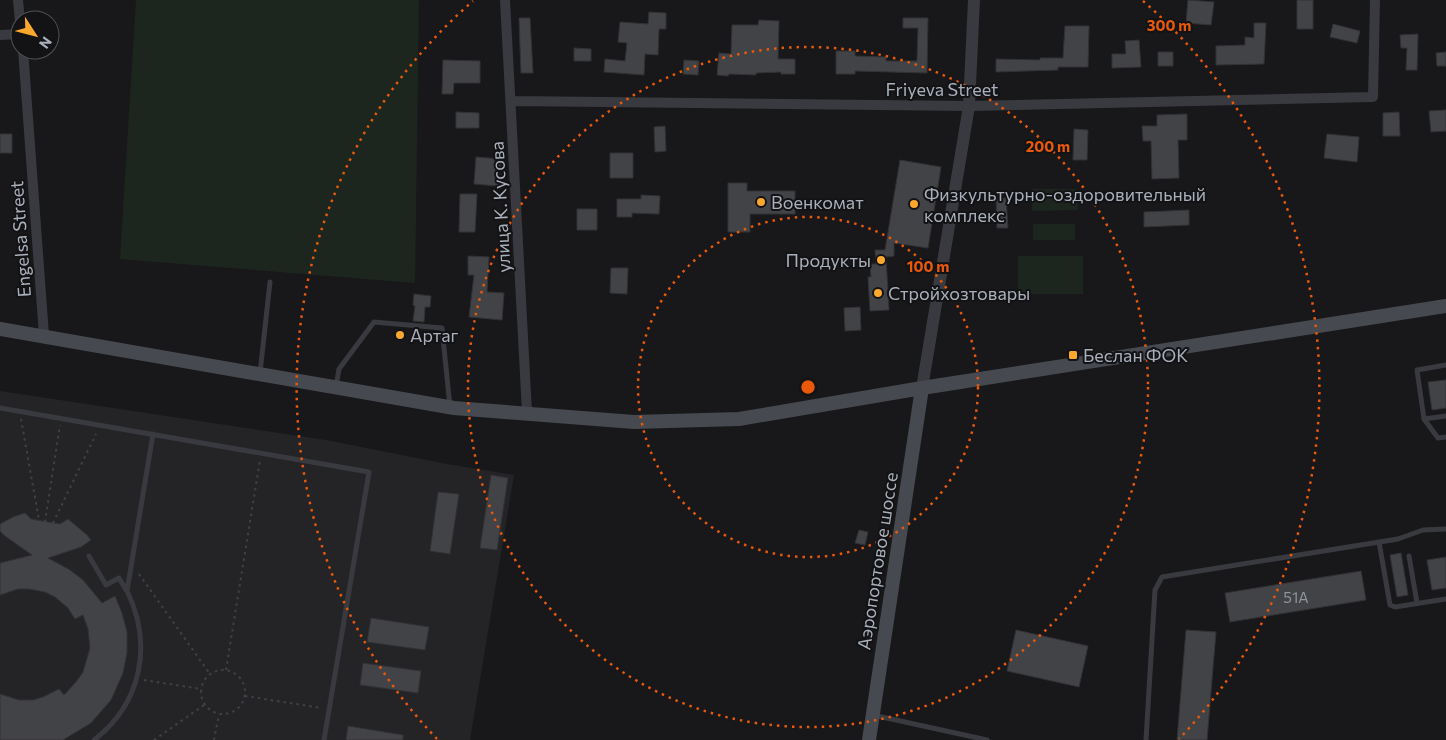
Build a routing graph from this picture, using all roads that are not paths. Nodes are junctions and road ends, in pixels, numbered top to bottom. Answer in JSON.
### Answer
{"nodes":[{"id":1,"x":505,"y":0,"type":"edge"},
{"id":2,"x":974,"y":0,"type":"edge"},
{"id":3,"x":1375,"y":0,"type":"edge"},
{"id":4,"x":24,"y":60,"type":"edge"},
{"id":5,"x":512,"y":101,"type":"junction"},
{"id":6,"x":969,"y":106,"type":"junction"},
{"id":7,"x":270,"y":282,"type":"dead end"},
{"id":8,"x":1446,"y":306,"type":"edge"},
{"id":9,"x":0,"y":328,"type":"edge"},
{"id":10,"x":44,"y":335,"type":"junction"},
{"id":11,"x":1446,"y":365,"type":"edge"},
{"id":12,"x":260,"y":374,"type":"junction"},
{"id":13,"x":336,"y":387,"type":"junction"},
{"id":14,"x":922,"y":388,"type":"junction"},
{"id":15,"x":450,"y":407,"type":"junction"},
{"id":16,"x":0,"y":408,"type":"edge"},
{"id":17,"x":526,"y":412,"type":"junction"},
{"id":18,"x":1446,"y":416,"type":"edge"},
{"id":19,"x":1424,"y":419,"type":"junction"},
{"id":20,"x":152,"y":434,"type":"junction"},
{"id":21,"x":1446,"y":437,"type":"edge"},
{"id":22,"x":1446,"y":528,"type":"edge"},
{"id":23,"x":1379,"y":542,"type":"junction"},
{"id":24,"x":89,"y":556,"type":"dead end"},
{"id":25,"x":1410,"y":556,"type":"dead end"},
{"id":26,"x":130,"y":571,"type":"junction"},
{"id":27,"x":119,"y":578,"type":"junction"},
{"id":28,"x":126,"y":591,"type":"junction"},
{"id":29,"x":1446,"y":599,"type":"edge"},
{"id":30,"x":1417,"y":603,"type":"junction"},
{"id":31,"x":873,"y":714,"type":"junction"},
{"id":32,"x":94,"y":740,"type":"edge"},
{"id":33,"x":324,"y":740,"type":"edge"},
{"id":34,"x":869,"y":740,"type":"edge"},
{"id":35,"x":987,"y":740,"type":"edge"},
{"id":36,"x":1146,"y":740,"type":"edge"}],
"edges":[{"from":1,"to":5,"type":"street","name":"улица К. Кусова"},
{"from":2,"to":6,"type":"street"},
{"from":3,"to":6,"type":"street","name":"Friyeva Street"},
{"from":4,"to":10,"type":"street","name":"Engelsa Street"},
{"from":5,"to":6,"type":"street","name":"Friyeva Street"},
{"from":5,"to":17,"type":"street","name":"улица К. Кусова"},
{"from":6,"to":14,"type":"street"},
{"from":7,"to":12,"type":"lane"},
{"from":8,"to":14,"type":"main road"},
{"from":9,"to":10,"type":"main road"},
{"from":10,"to":12,"type":"main road"},
{"from":11,"to":19,"type":"lane"},
{"from":12,"to":13,"type":"main road"},
{"from":13,"to":15,"type":"main road"},
{"from":13,"to":15,"type":"lane"},
{"from":14,"to":17,"type":"main road"},
{"from":14,"to":31,"type":"main road","name":"Аэропортовое шоссе"},
{"from":15,"to":17,"type":"main road"},
{"from":16,"to":20,"type":"lane"},
{"from":18,"to":19,"type":"lane"},
{"from":19,"to":21,"type":"lane"},
{"from":20,"to":26,"type":"lane"},
{"from":20,"to":33,"type":"lane"},
{"from":22,"to":23,"type":"lane"},
{"from":23,"to":30,"type":"lane"},
{"from":23,"to":36,"type":"lane"},
{"from":24,"to":27,"type":"lane"},
{"from":25,"to":30,"type":"lane"},
{"from":26,"to":27,"type":"lane"},
{"from":26,"to":28,"type":"lane"},
{"from":27,"to":28,"type":"lane"},
{"from":28,"to":32,"type":"lane"},
{"from":29,"to":30,"type":"lane"},
{"from":31,"to":34,"type":"main road","name":"Аэропортовое шоссе"},
{"from":31,"to":35,"type":"lane"}]}
